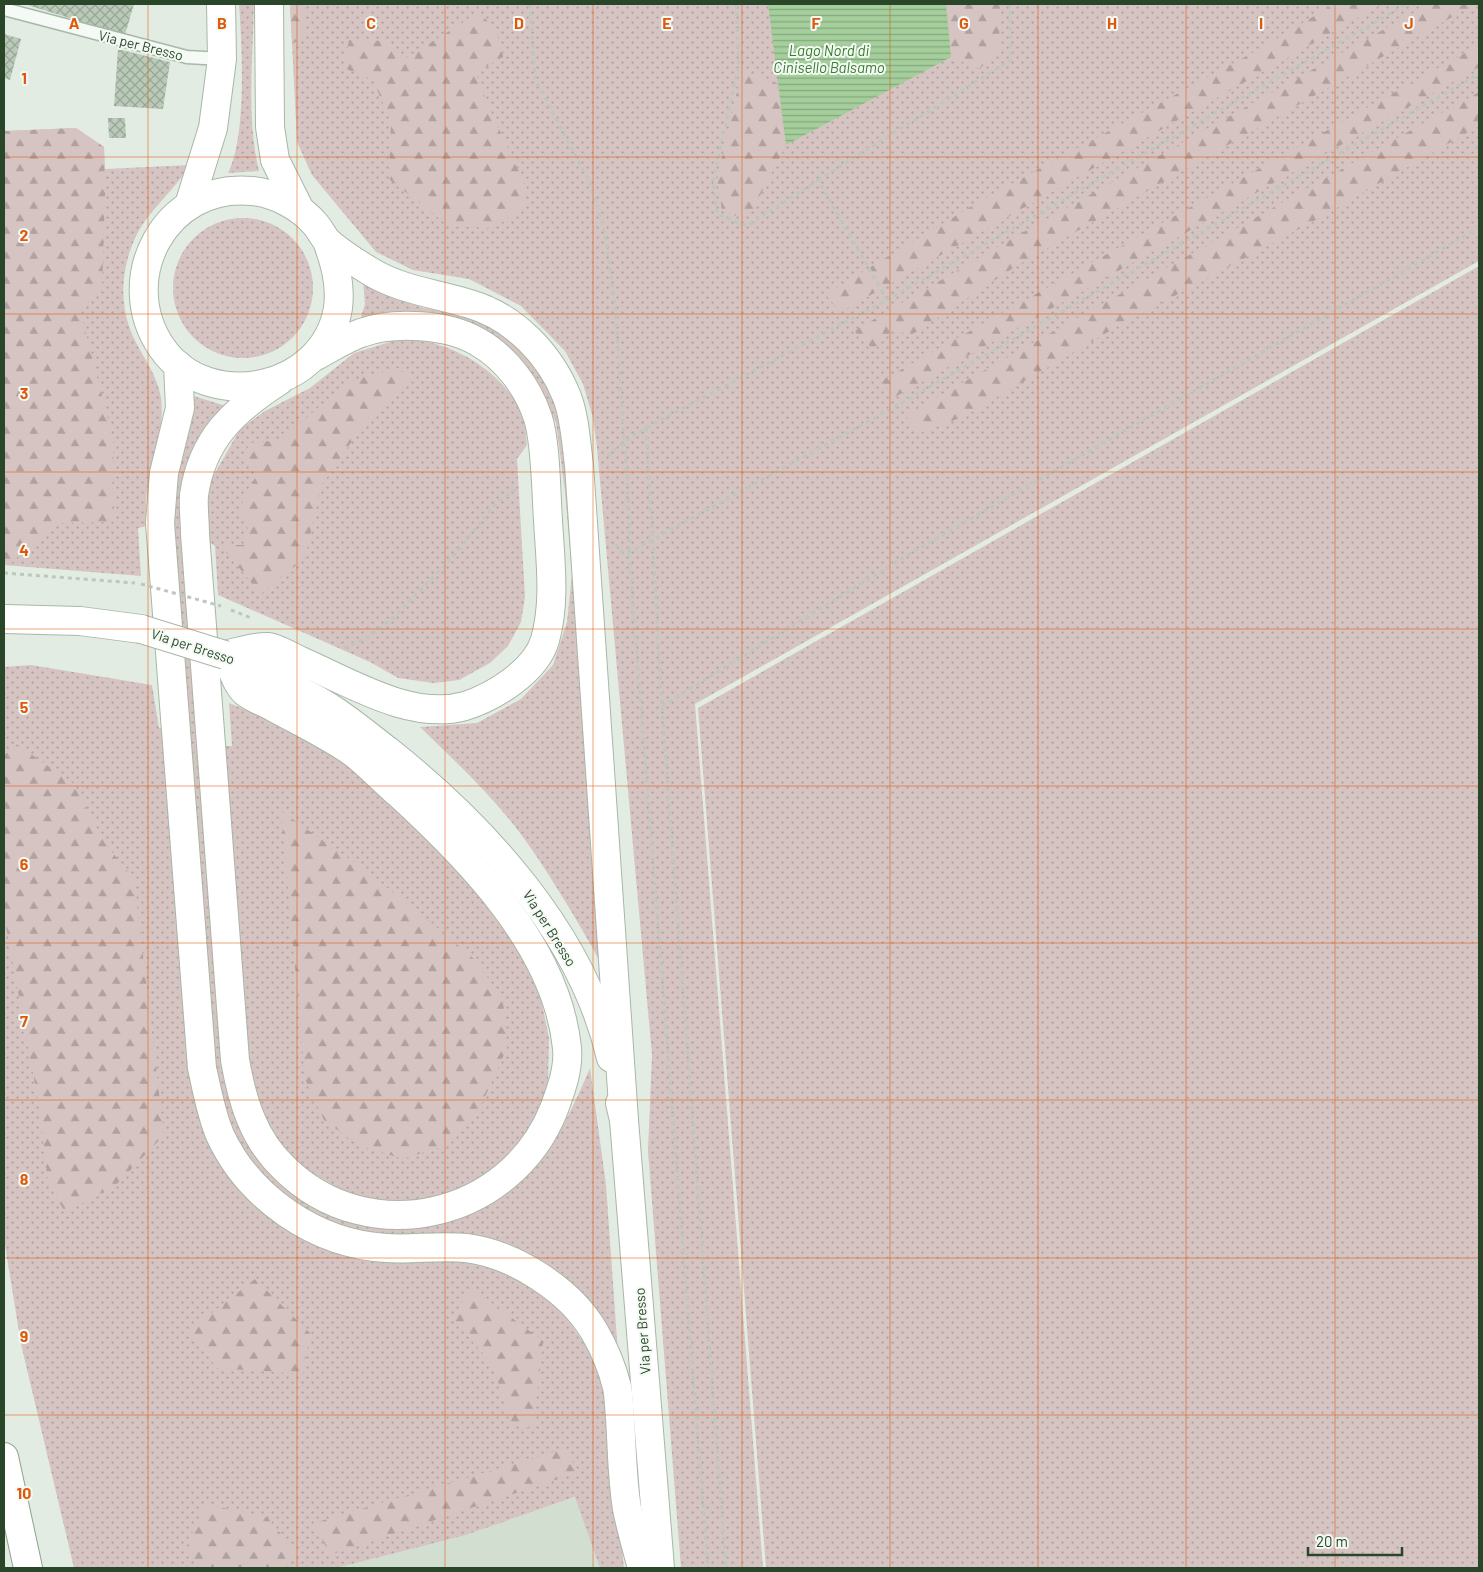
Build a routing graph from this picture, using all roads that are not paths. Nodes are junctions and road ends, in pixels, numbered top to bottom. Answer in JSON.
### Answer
{"nodes":[{"id":1,"x":221,"y":4,"type":"edge"},
{"id":2,"x":269,"y":4,"type":"edge"},
{"id":3,"x":4,"y":8,"type":"edge"},
{"id":4,"x":222,"y":59,"type":"junction"},
{"id":5,"x":189,"y":206,"type":"junction"},
{"id":6,"x":300,"y":210,"type":"junction"},
{"id":7,"x":327,"y":241,"type":"junction"},
{"id":8,"x":312,"y":358,"type":"junction"},
{"id":9,"x":178,"y":365,"type":"junction"},
{"id":10,"x":278,"y":381,"type":"junction"},
{"id":11,"x":4,"y":619,"type":"edge"},
{"id":12,"x":226,"y":655,"type":"junction"},
{"id":13,"x":624,"y":1120,"type":"junction"},
{"id":14,"x":4,"y":1457,"type":"edge"},
{"id":15,"x":28,"y":1568,"type":"edge"},
{"id":16,"x":642,"y":1568,"type":"edge"},
{"id":17,"x":660,"y":1568,"type":"edge"}],
"edges":[{"from":1,"to":4,"type":"main road"},
{"from":2,"to":6,"type":"main road"},
{"from":3,"to":4,"type":"lane","name":"Via per Bresso"},
{"from":4,"to":5,"type":"main road"},
{"from":5,"to":6,"type":"main road"},
{"from":5,"to":9,"type":"main road"},
{"from":6,"to":7,"type":"main road"},
{"from":7,"to":8,"type":"main road"},
{"from":7,"to":13,"type":"main road"},
{"from":8,"to":10,"type":"main road"},
{"from":8,"to":12,"type":"main road"},
{"from":9,"to":10,"type":"main road"},
{"from":9,"to":16,"type":"main road"},
{"from":10,"to":12,"type":"main road"},
{"from":11,"to":12,"type":"main road","name":"Via per Bresso","bridge":true},
{"from":12,"to":13,"type":"main road","name":"Via per Bresso"},
{"from":13,"to":17,"type":"main road","name":"Via per Bresso"},
{"from":14,"to":15,"type":"main road"}]}
